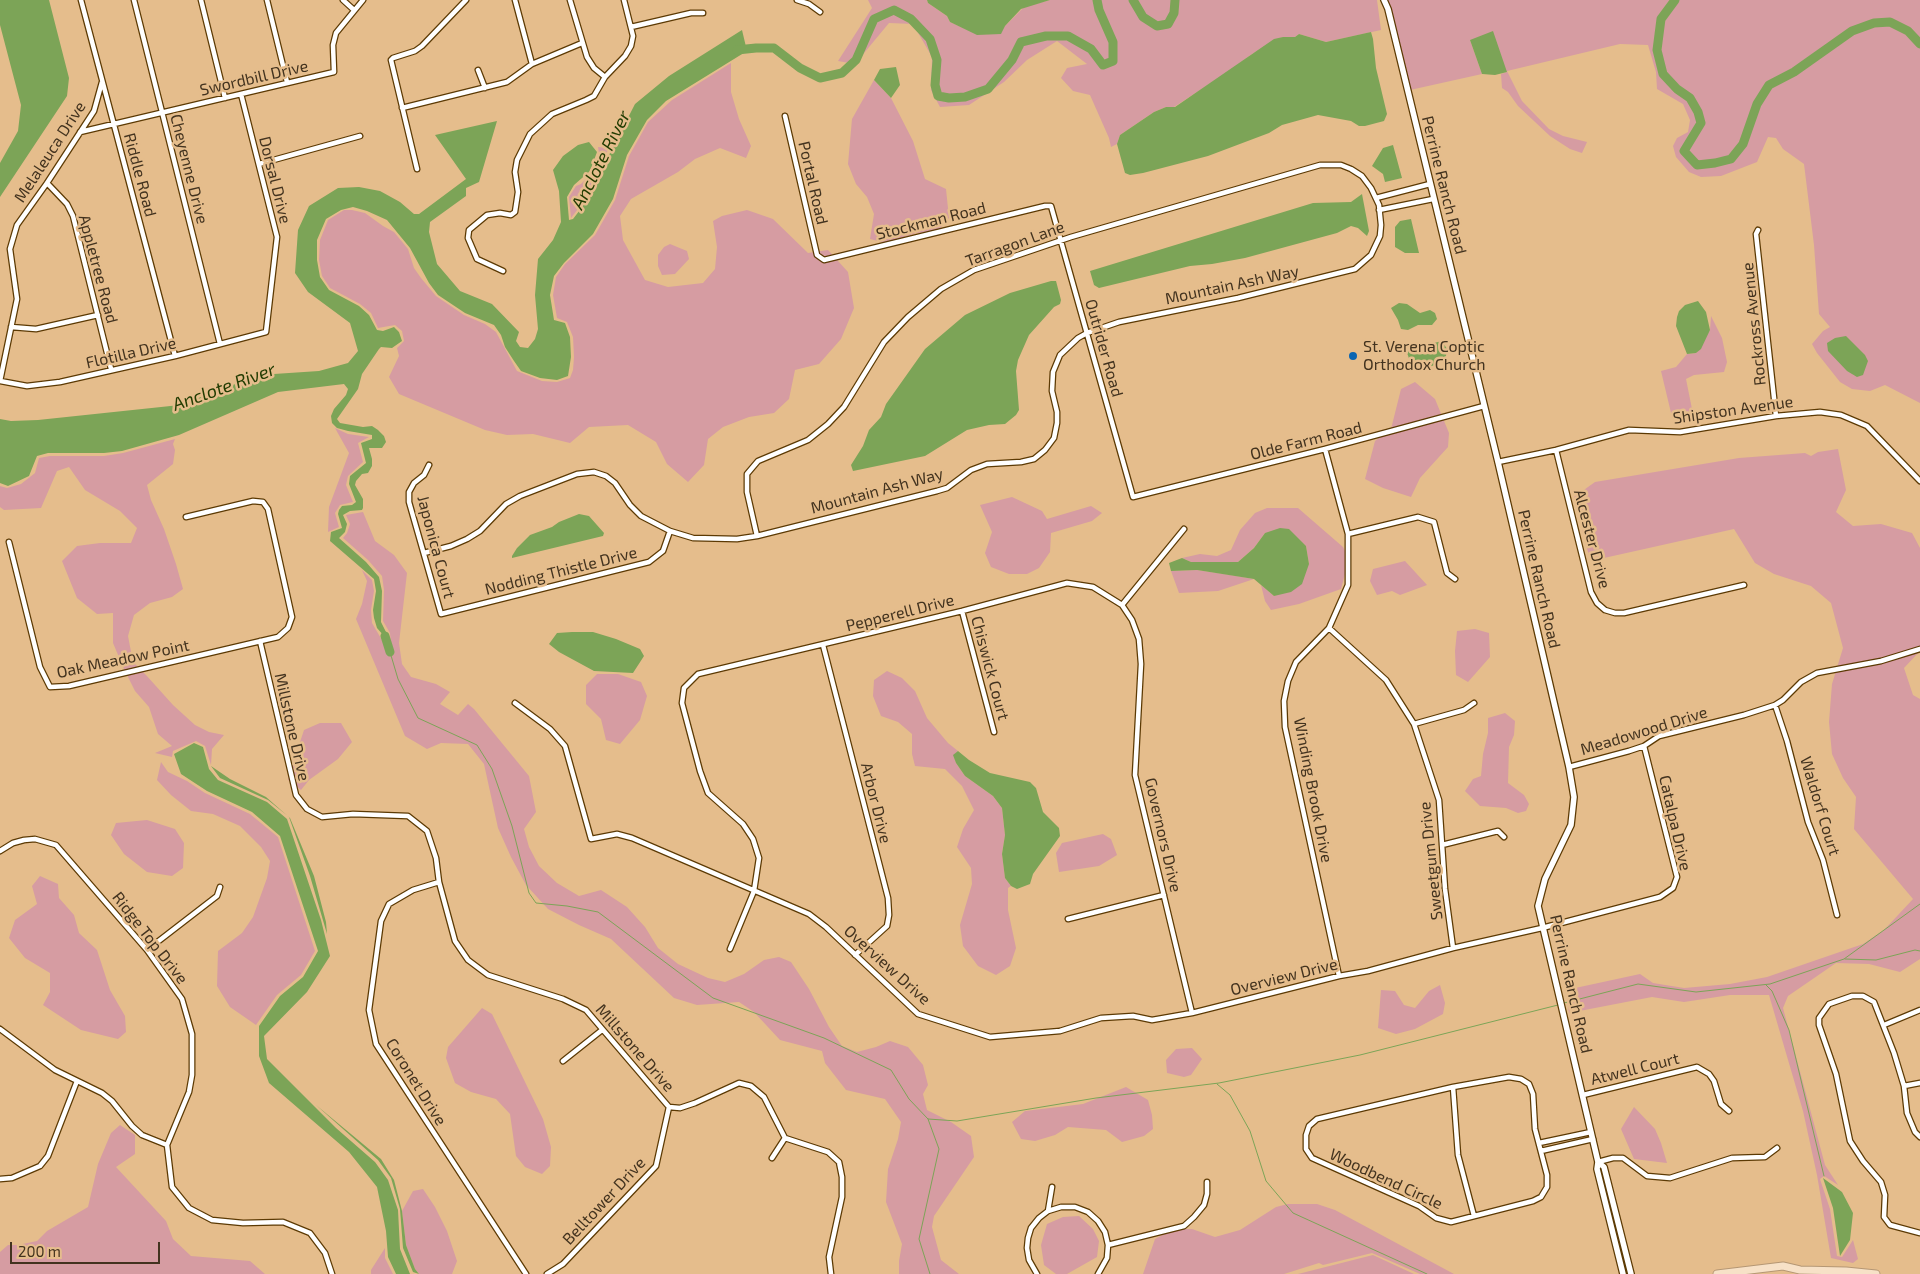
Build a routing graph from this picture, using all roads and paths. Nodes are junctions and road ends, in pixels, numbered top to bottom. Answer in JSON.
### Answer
{"nodes":[{"id":1,"x":81,"y":0,"type":"edge"},
{"id":2,"x":134,"y":0,"type":"edge"},
{"id":3,"x":201,"y":0,"type":"edge"},
{"id":4,"x":267,"y":0,"type":"edge"},
{"id":5,"x":343,"y":0,"type":"edge"},
{"id":6,"x":363,"y":0,"type":"edge"},
{"id":7,"x":466,"y":0,"type":"edge"},
{"id":8,"x":515,"y":0,"type":"edge"},
{"id":9,"x":570,"y":0,"type":"edge"},
{"id":10,"x":624,"y":0,"type":"edge"},
{"id":11,"x":797,"y":0,"type":"edge"},
{"id":12,"x":1384,"y":0,"type":"edge"},
{"id":13,"x":354,"y":10,"type":"junction"},
{"id":14,"x":820,"y":12,"type":"dead end"},
{"id":15,"x":702,"y":13,"type":"dead end"},
{"id":16,"x":631,"y":26,"type":"junction"},
{"id":17,"x":582,"y":43,"type":"junction"},
{"id":18,"x":532,"y":64,"type":"junction"},
{"id":19,"x":478,"y":70,"type":"dead end"},
{"id":20,"x":605,"y":76,"type":"junction"},
{"id":21,"x":102,"y":81,"type":"junction"},
{"id":22,"x":287,"y":82,"type":"junction"},
{"id":23,"x":485,"y":88,"type":"junction"},
{"id":24,"x":241,"y":94,"type":"junction"},
{"id":25,"x":225,"y":98,"type":"junction"},
{"id":26,"x":402,"y":108,"type":"junction"},
{"id":27,"x":162,"y":112,"type":"junction"},
{"id":28,"x":785,"y":116,"type":"dead end"},
{"id":29,"x":114,"y":125,"type":"junction"},
{"id":30,"x":80,"y":132,"type":"junction"},
{"id":31,"x":360,"y":136,"type":"dead end"},
{"id":32,"x":259,"y":164,"type":"junction"},
{"id":33,"x":417,"y":169,"type":"dead end"},
{"id":34,"x":47,"y":183,"type":"junction"},
{"id":35,"x":1430,"y":184,"type":"junction"},
{"id":36,"x":1376,"y":198,"type":"junction"},
{"id":37,"x":1433,"y":198,"type":"junction"},
{"id":38,"x":1052,"y":206,"type":"joint"},
{"id":39,"x":1379,"y":208,"type":"junction"},
{"id":40,"x":1758,"y":230,"type":"dead end"},
{"id":41,"x":1062,"y":240,"type":"junction"},
{"id":42,"x":817,"y":255,"type":"joint"},
{"id":43,"x":503,"y":271,"type":"dead end"},
{"id":44,"x":98,"y":315,"type":"junction"},
{"id":45,"x":11,"y":327,"type":"junction"},
{"id":46,"x":266,"y":332,"type":"joint"},
{"id":47,"x":1087,"y":333,"type":"junction"},
{"id":48,"x":220,"y":344,"type":"junction"},
{"id":49,"x":175,"y":356,"type":"junction"},
{"id":50,"x":112,"y":369,"type":"junction"},
{"id":51,"x":0,"y":381,"type":"edge"},
{"id":52,"x":1484,"y":406,"type":"junction"},
{"id":53,"x":1776,"y":416,"type":"junction"},
{"id":54,"x":1325,"y":449,"type":"junction"},
{"id":55,"x":1556,"y":450,"type":"junction"},
{"id":56,"x":1498,"y":462,"type":"junction"},
{"id":57,"x":430,"y":465,"type":"dead end"},
{"id":58,"x":1920,"y":481,"type":"edge"},
{"id":59,"x":1133,"y":497,"type":"joint"},
{"id":60,"x":186,"y":517,"type":"dead end"},
{"id":61,"x":1184,"y":529,"type":"dead end"},
{"id":62,"x":670,"y":531,"type":"junction"},
{"id":63,"x":1348,"y":534,"type":"junction"},
{"id":64,"x":757,"y":536,"type":"junction"},
{"id":65,"x":8,"y":542,"type":"dead end"},
{"id":66,"x":424,"y":553,"type":"junction"},
{"id":67,"x":1455,"y":579,"type":"dead end"},
{"id":68,"x":1744,"y":585,"type":"dead end"},
{"id":69,"x":1122,"y":605,"type":"junction"},
{"id":70,"x":962,"y":611,"type":"junction"},
{"id":71,"x":441,"y":614,"type":"joint"},
{"id":72,"x":1328,"y":628,"type":"junction"},
{"id":73,"x":260,"y":641,"type":"junction"},
{"id":74,"x":823,"y":645,"type":"junction"},
{"id":75,"x":1920,"y":649,"type":"edge"},
{"id":76,"x":1474,"y":703,"type":"dead end"},
{"id":77,"x":515,"y":704,"type":"dead end"},
{"id":78,"x":1775,"y":705,"type":"junction"},
{"id":79,"x":1414,"y":724,"type":"junction"},
{"id":80,"x":994,"y":732,"type":"dead end"},
{"id":81,"x":1644,"y":746,"type":"junction"},
{"id":82,"x":1569,"y":767,"type":"junction"},
{"id":83,"x":1504,"y":837,"type":"dead end"},
{"id":84,"x":1442,"y":845,"type":"junction"},
{"id":85,"x":0,"y":852,"type":"edge"},
{"id":86,"x":439,"y":882,"type":"junction"},
{"id":87,"x":220,"y":887,"type":"dead end"},
{"id":88,"x":754,"y":891,"type":"junction"},
{"id":89,"x":1164,"y":895,"type":"junction"},
{"id":90,"x":1837,"y":915,"type":"dead end"},
{"id":91,"x":1068,"y":919,"type":"dead end"},
{"id":92,"x":1542,"y":928,"type":"junction"},
{"id":93,"x":1453,"y":948,"type":"junction"},
{"id":94,"x":730,"y":949,"type":"dead end"},
{"id":95,"x":148,"y":950,"type":"junction"},
{"id":96,"x":855,"y":955,"type":"junction"},
{"id":97,"x":1339,"y":976,"type":"junction"},
{"id":98,"x":1920,"y":1010,"type":"edge"},
{"id":99,"x":1192,"y":1013,"type":"junction"},
{"id":100,"x":1884,"y":1025,"type":"junction"},
{"id":101,"x":0,"y":1028,"type":"edge"},
{"id":102,"x":602,"y":1030,"type":"junction"},
{"id":103,"x":563,"y":1061,"type":"dead end"},
{"id":104,"x":77,"y":1081,"type":"junction"},
{"id":105,"x":1920,"y":1083,"type":"edge"},
{"id":106,"x":1904,"y":1086,"type":"junction"},
{"id":107,"x":1453,"y":1088,"type":"junction"},
{"id":108,"x":1582,"y":1095,"type":"junction"},
{"id":109,"x":669,"y":1106,"type":"junction"},
{"id":110,"x":1729,"y":1111,"type":"dead end"},
{"id":111,"x":1591,"y":1132,"type":"junction"},
{"id":112,"x":1920,"y":1136,"type":"edge"},
{"id":113,"x":785,"y":1138,"type":"junction"},
{"id":114,"x":1593,"y":1139,"type":"junction"},
{"id":115,"x":1539,"y":1143,"type":"junction"},
{"id":116,"x":167,"y":1146,"type":"junction"},
{"id":117,"x":1778,"y":1148,"type":"dead end"},
{"id":118,"x":1540,"y":1151,"type":"junction"},
{"id":119,"x":772,"y":1158,"type":"dead end"},
{"id":120,"x":1598,"y":1162,"type":"junction"},
{"id":121,"x":0,"y":1179,"type":"edge"},
{"id":122,"x":1207,"y":1182,"type":"dead end"},
{"id":123,"x":1052,"y":1187,"type":"dead end"},
{"id":124,"x":1048,"y":1211,"type":"junction"},
{"id":125,"x":1474,"y":1216,"type":"junction"},
{"id":126,"x":1920,"y":1233,"type":"edge"},
{"id":127,"x":1108,"y":1245,"type":"junction"},
{"id":128,"x":1800,"y":1270,"type":"junction"},
{"id":129,"x":332,"y":1274,"type":"edge"},
{"id":130,"x":526,"y":1274,"type":"edge"},
{"id":131,"x":547,"y":1274,"type":"edge"},
{"id":132,"x":831,"y":1274,"type":"edge"},
{"id":133,"x":1037,"y":1274,"type":"edge"},
{"id":134,"x":1098,"y":1274,"type":"edge"},
{"id":135,"x":1623,"y":1274,"type":"edge"},
{"id":136,"x":1631,"y":1274,"type":"edge"},
{"id":137,"x":1717,"y":1274,"type":"edge"},
{"id":138,"x":1788,"y":1274,"type":"edge"},
{"id":139,"x":1876,"y":1274,"type":"edge"}],
"edges":[{"from":1,"to":21,"type":"street","name":"Riddle Road"},
{"from":2,"to":27,"type":"street","name":"Cheyenne Drive"},
{"from":3,"to":25,"type":"street"},
{"from":4,"to":22,"type":"street"},
{"from":5,"to":13,"type":"street"},
{"from":6,"to":13,"type":"street"},
{"from":7,"to":26,"type":"street"},
{"from":8,"to":18,"type":"street"},
{"from":9,"to":17,"type":"street"},
{"from":10,"to":16,"type":"street"},
{"from":11,"to":14,"type":"street"},
{"from":12,"to":35,"type":"street","name":"Perrine Ranch Road"},
{"from":13,"to":22,"type":"street","name":"Swordbill Drive"},
{"from":15,"to":16,"type":"street"},
{"from":16,"to":20,"type":"street"},
{"from":17,"to":18,"type":"street"},
{"from":17,"to":20,"type":"street"},
{"from":18,"to":23,"type":"street"},
{"from":19,"to":23,"type":"street"},
{"from":20,"to":43,"type":"street"},
{"from":21,"to":29,"type":"street","name":"Riddle Road"},
{"from":21,"to":30,"type":"street","name":"Melaleuca Drive"},
{"from":22,"to":24,"type":"street","name":"Swordbill Drive"},
{"from":23,"to":26,"type":"street"},
{"from":24,"to":25,"type":"street","name":"Swordbill Drive"},
{"from":24,"to":32,"type":"street","name":"Dorsal Drive"},
{"from":25,"to":27,"type":"street","name":"Swordbill Drive"},
{"from":26,"to":33,"type":"street"},
{"from":27,"to":29,"type":"street","name":"Swordbill Drive"},
{"from":27,"to":48,"type":"street","name":"Cheyenne Drive"},
{"from":28,"to":42,"type":"street","name":"Portal Road"},
{"from":29,"to":30,"type":"street","name":"Swordbill Drive"},
{"from":29,"to":49,"type":"street","name":"Riddle Road"},
{"from":30,"to":34,"type":"street","name":"Melaleuca Drive"},
{"from":31,"to":32,"type":"street"},
{"from":32,"to":46,"type":"street","name":"Dorsal Drive"},
{"from":34,"to":44,"type":"street","name":"Appletree Road"},
{"from":34,"to":45,"type":"street","name":"Melaleuca Drive"},
{"from":35,"to":36,"type":"street"},
{"from":35,"to":37,"type":"street","name":"Perrine Ranch Road"},
{"from":36,"to":39,"type":"street","name":"Tarragon Lane"},
{"from":36,"to":41,"type":"street","name":"Tarragon Lane"},
{"from":37,"to":39,"type":"street"},
{"from":37,"to":52,"type":"street","name":"Perrine Ranch Road"},
{"from":38,"to":41,"type":"street","name":"Outrider Road"},
{"from":38,"to":42,"type":"street","name":"Stockman Road"},
{"from":39,"to":47,"type":"street","name":"Mountain Ash Way"},
{"from":40,"to":53,"type":"street","name":"Rockross Avenue"},
{"from":41,"to":47,"type":"street","name":"Outrider Road"},
{"from":41,"to":64,"type":"street","name":"Tarragon Lane"},
{"from":44,"to":45,"type":"street"},
{"from":44,"to":50,"type":"street","name":"Appletree Road"},
{"from":45,"to":51,"type":"street","name":"Melaleuca Drive"},
{"from":46,"to":48,"type":"street","name":"Flotilla Drive"},
{"from":47,"to":59,"type":"street","name":"Outrider Road"},
{"from":47,"to":64,"type":"street","name":"Mountain Ash Way"},
{"from":48,"to":49,"type":"street","name":"Flotilla Drive"},
{"from":49,"to":50,"type":"street","name":"Flotilla Drive"},
{"from":50,"to":51,"type":"street","name":"Flotilla Drive"},
{"from":52,"to":54,"type":"street","name":"Olde Farm Road"},
{"from":52,"to":56,"type":"street","name":"Perrine Ranch Road"},
{"from":53,"to":55,"type":"street","name":"Shipston Avenue"},
{"from":53,"to":58,"type":"street","name":"Shipston Avenue"},
{"from":54,"to":59,"type":"street","name":"Olde Farm Road"},
{"from":54,"to":63,"type":"street","name":"Winding Brook Drive"},
{"from":55,"to":56,"type":"street","name":"Shipston Avenue"},
{"from":55,"to":68,"type":"street","name":"Alcester Drive"},
{"from":56,"to":82,"type":"street","name":"Perrine Ranch Road"},
{"from":57,"to":66,"type":"street","name":"Japonica Court"},
{"from":60,"to":73,"type":"street"},
{"from":61,"to":69,"type":"street"},
{"from":62,"to":64,"type":"street","name":"Mountain Ash Way"},
{"from":62,"to":66,"type":"street","name":"Mountain Ash Way"},
{"from":62,"to":71,"type":"street","name":"Nodding Thistle Drive"},
{"from":63,"to":67,"type":"street"},
{"from":63,"to":72,"type":"street","name":"Winding Brook Drive"},
{"from":65,"to":73,"type":"street","name":"Oak Meadow Point"},
{"from":66,"to":71,"type":"street","name":"Japonica Court"},
{"from":69,"to":70,"type":"street","name":"Pepperell Drive"},
{"from":69,"to":89,"type":"street","name":"Governors Drive"},
{"from":70,"to":74,"type":"street","name":"Pepperell Drive"},
{"from":70,"to":80,"type":"street","name":"Chiswick Court"},
{"from":72,"to":79,"type":"street","name":"Sweetgum Drive"},
{"from":72,"to":97,"type":"street","name":"Winding Brook Drive"},
{"from":73,"to":86,"type":"street","name":"Millstone Drive"},
{"from":74,"to":88,"type":"street","name":"Pepperell Drive"},
{"from":74,"to":96,"type":"street","name":"Arbor Drive"},
{"from":75,"to":78,"type":"street","name":"Meadowood Drive"},
{"from":76,"to":79,"type":"street"},
{"from":77,"to":88,"type":"street","name":"Overview Drive"},
{"from":78,"to":81,"type":"street","name":"Meadowood Drive"},
{"from":78,"to":90,"type":"street","name":"Waldorf Court"},
{"from":79,"to":84,"type":"street","name":"Sweetgum Drive"},
{"from":81,"to":82,"type":"street","name":"Meadowood Drive"},
{"from":81,"to":92,"type":"street","name":"Catalpa Drive"},
{"from":82,"to":92,"type":"street","name":"Perrine Ranch Road"},
{"from":83,"to":84,"type":"street"},
{"from":84,"to":93,"type":"street","name":"Sweetgum Drive"},
{"from":85,"to":95,"type":"street","name":"Ridge Top Drive"},
{"from":86,"to":102,"type":"street","name":"Millstone Drive"},
{"from":86,"to":130,"type":"street","name":"Coronet Drive"},
{"from":87,"to":95,"type":"street"},
{"from":88,"to":94,"type":"street"},
{"from":88,"to":96,"type":"street","name":"Overview Drive"},
{"from":89,"to":91,"type":"street"},
{"from":89,"to":99,"type":"street","name":"Governors Drive"},
{"from":92,"to":93,"type":"street","name":"Overview Drive"},
{"from":92,"to":108,"type":"street","name":"Perrine Ranch Road"},
{"from":93,"to":97,"type":"street","name":"Overview Drive"},
{"from":95,"to":116,"type":"street","name":"Ridge Top Drive"},
{"from":96,"to":99,"type":"street","name":"Overview Drive"},
{"from":97,"to":99,"type":"street","name":"Overview Drive"},
{"from":98,"to":100,"type":"street"},
{"from":100,"to":106,"type":"street"},
{"from":100,"to":126,"type":"street"},
{"from":101,"to":104,"type":"street"},
{"from":102,"to":103,"type":"street"},
{"from":102,"to":109,"type":"street","name":"Millstone Drive"},
{"from":104,"to":116,"type":"street"},
{"from":104,"to":121,"type":"street"},
{"from":105,"to":106,"type":"street"},
{"from":106,"to":112,"type":"street"},
{"from":107,"to":115,"type":"street","name":"Woodbend Circle"},
{"from":107,"to":125,"type":"street"},
{"from":107,"to":125,"type":"street","name":"Woodbend Circle"},
{"from":108,"to":110,"type":"street","name":"Atwell Court"},
{"from":108,"to":111,"type":"street","name":"Perrine Ranch Road"},
{"from":109,"to":113,"type":"street","name":"Millstone Drive"},
{"from":109,"to":131,"type":"street","name":"Belltower Drive"},
{"from":111,"to":114,"type":"street","name":"Perrine Ranch Road"},
{"from":111,"to":115,"type":"street"},
{"from":113,"to":119,"type":"street"},
{"from":113,"to":132,"type":"street"},
{"from":114,"to":118,"type":"street"},
{"from":114,"to":120,"type":"street","name":"Perrine Ranch Road"},
{"from":115,"to":118,"type":"street","name":"Woodbend Circle"},
{"from":116,"to":129,"type":"street","name":"Ridge Top Drive"},
{"from":117,"to":120,"type":"street"},
{"from":118,"to":125,"type":"street","name":"Woodbend Circle"},
{"from":120,"to":135,"type":"street","name":"Perrine Ranch Road"},
{"from":120,"to":136,"type":"street","name":"Perrine Ranch Road"},
{"from":122,"to":127,"type":"street"},
{"from":123,"to":124,"type":"street"},
{"from":124,"to":127,"type":"street"},
{"from":124,"to":133,"type":"street"},
{"from":127,"to":134,"type":"street"},
{"from":128,"to":137,"type":"main road"},
{"from":128,"to":138,"type":"main road"},
{"from":128,"to":139,"type":"main road"}]}
